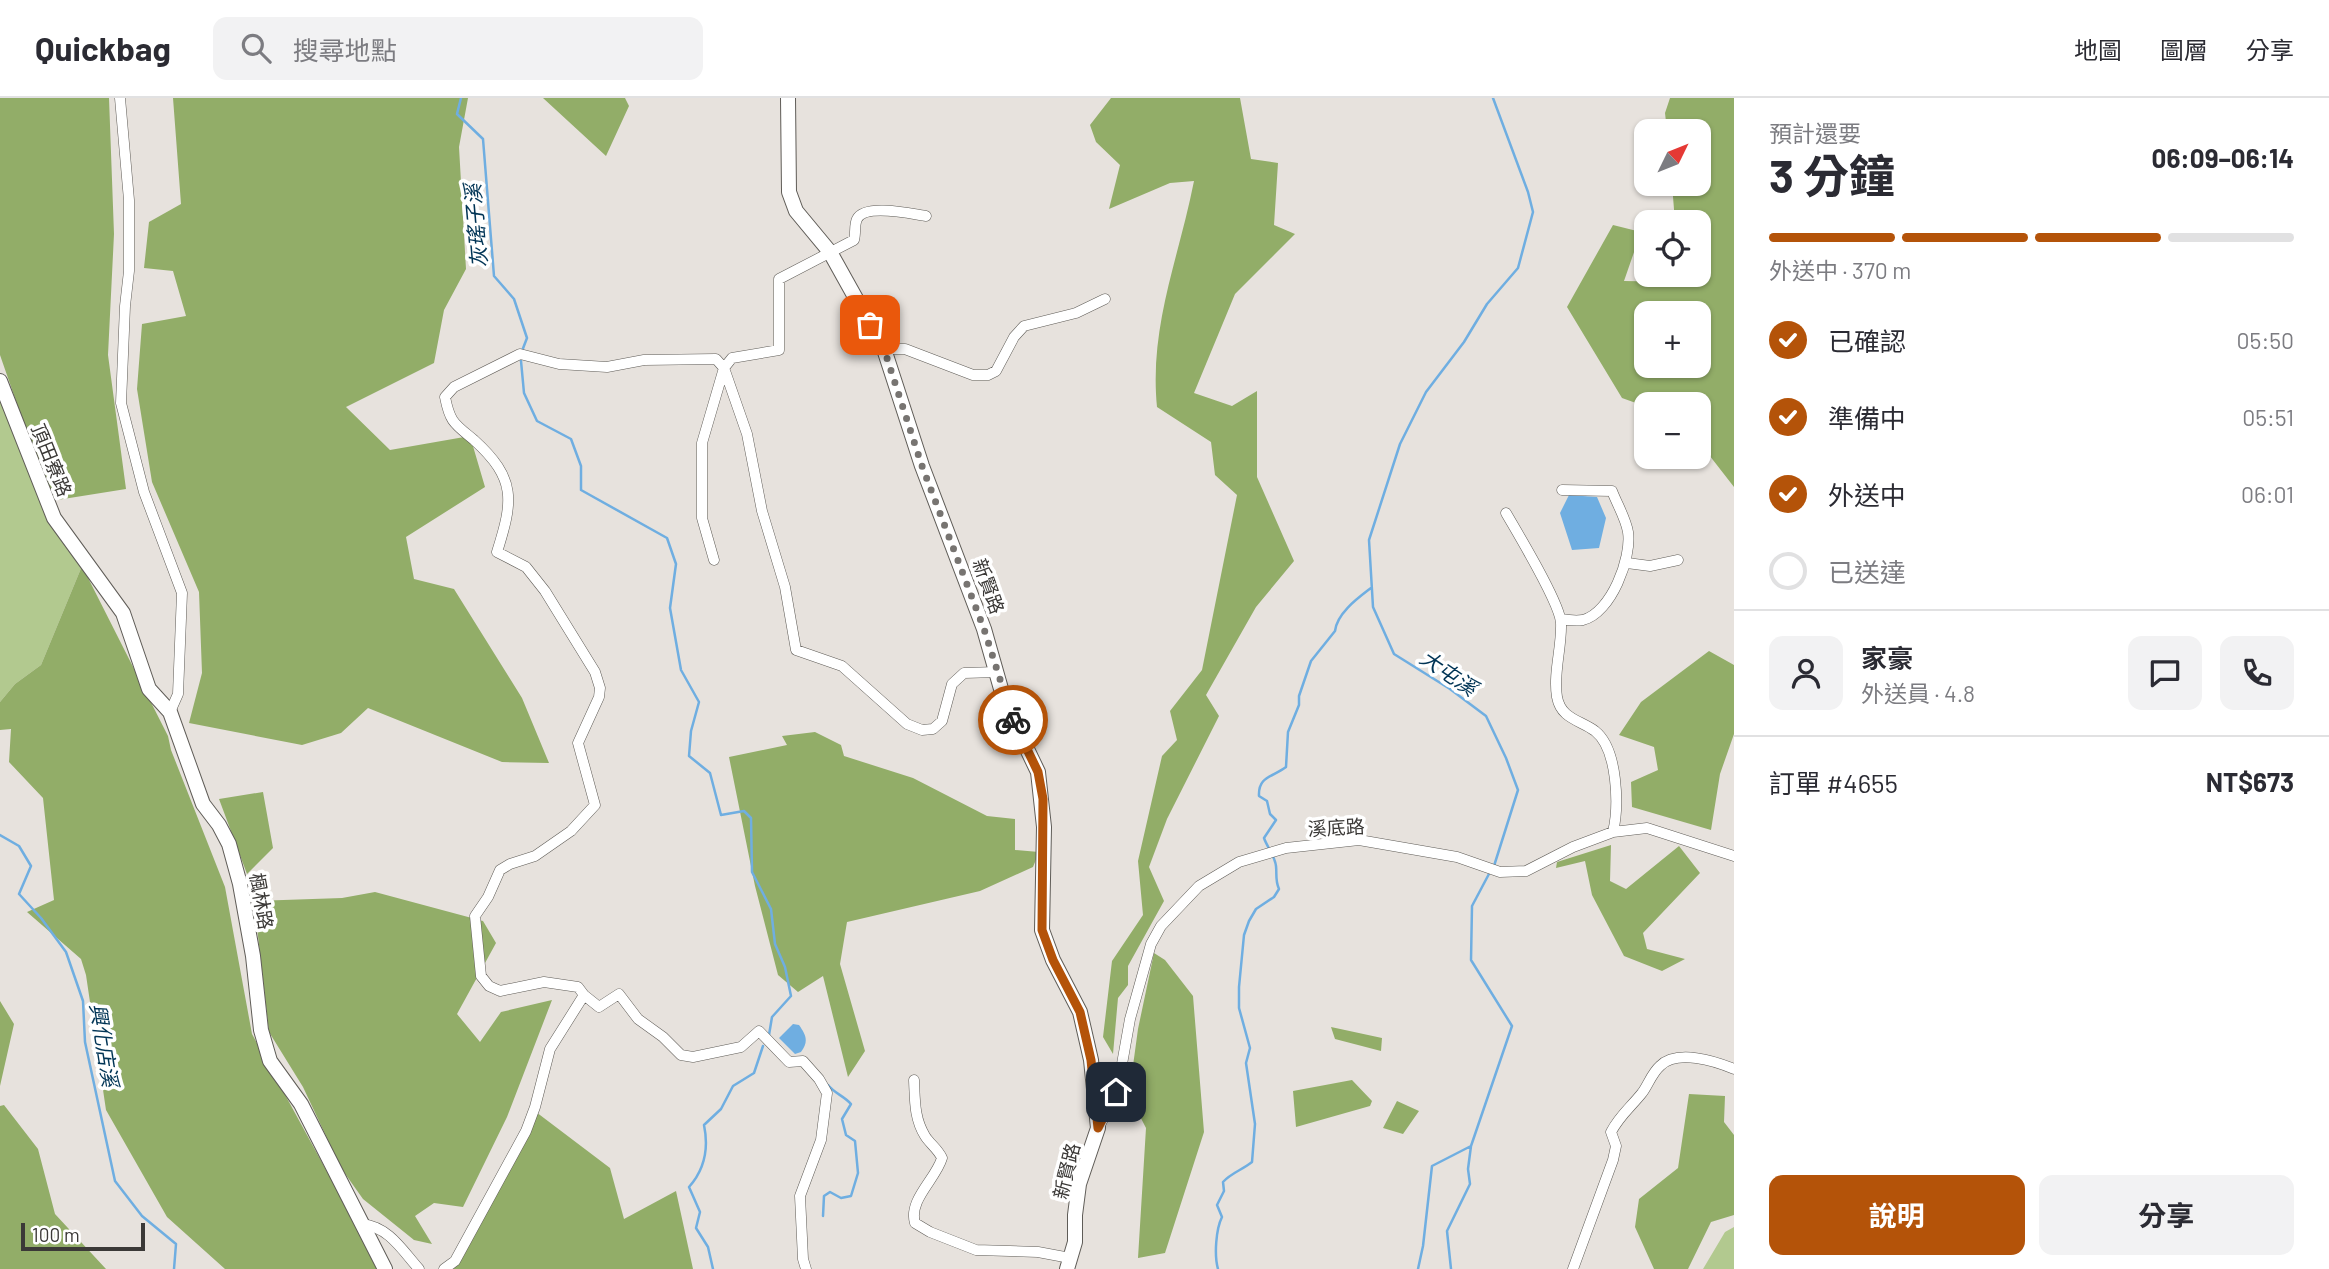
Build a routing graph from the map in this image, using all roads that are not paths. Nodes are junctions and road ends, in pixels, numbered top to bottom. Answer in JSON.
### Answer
{"nodes":[{"id":1,"x":120,"y":98,"type":"edge"},
{"id":2,"x":788,"y":98,"type":"edge"},
{"id":3,"x":926,"y":216,"type":"dead end"},
{"id":4,"x":830,"y":252,"type":"junction"},
{"id":5,"x":1105,"y":299,"type":"dead end"},
{"id":6,"x":884,"y":349,"type":"junction"},
{"id":7,"x":724,"y":368,"type":"junction"},
{"id":8,"x":0,"y":381,"type":"edge"},
{"id":9,"x":1562,"y":490,"type":"dead end"},
{"id":10,"x":1506,"y":513,"type":"dead end"},
{"id":11,"x":76,"y":549,"type":"joint"},
{"id":12,"x":714,"y":560,"type":"dead end"},
{"id":13,"x":1678,"y":560,"type":"dead end"},
{"id":14,"x":1627,"y":563,"type":"junction"},
{"id":15,"x":1561,"y":620,"type":"junction"},
{"id":16,"x":997,"y":672,"type":"junction"},
{"id":17,"x":170,"y":712,"type":"junction"},
{"id":18,"x":1613,"y":832,"type":"junction"},
{"id":19,"x":1734,"y":856,"type":"edge"},
{"id":20,"x":584,"y":995,"type":"junction"},
{"id":21,"x":1734,"y":1069,"type":"edge"},
{"id":22,"x":914,"y":1080,"type":"dead end"},
{"id":23,"x":1098,"y":1128,"type":"junction"},
{"id":24,"x":362,"y":1224,"type":"junction"},
{"id":25,"x":1069,"y":1263,"type":"edge"},
{"id":26,"x":385,"y":1269,"type":"edge"},
{"id":27,"x":419,"y":1269,"type":"edge"},
{"id":28,"x":444,"y":1269,"type":"edge"},
{"id":29,"x":806,"y":1269,"type":"edge"},
{"id":30,"x":1573,"y":1269,"type":"edge"}],
"edges":[{"from":1,"to":17,"type":"street"},
{"from":2,"to":4,"type":"street","name":"新賢路"},
{"from":3,"to":4,"type":"street"},
{"from":4,"to":6,"type":"street","name":"新賢路"},
{"from":4,"to":7,"type":"street"},
{"from":5,"to":6,"type":"street"},
{"from":6,"to":16,"type":"street","name":"新賢路"},
{"from":7,"to":12,"type":"street"},
{"from":7,"to":16,"type":"street"},
{"from":7,"to":20,"type":"street"},
{"from":8,"to":11,"type":"street","name":"頂田寮路"},
{"from":9,"to":14,"type":"street"},
{"from":10,"to":15,"type":"street"},
{"from":11,"to":17,"type":"street","name":"楓林路"},
{"from":13,"to":14,"type":"street"},
{"from":14,"to":15,"type":"street"},
{"from":15,"to":18,"type":"street"},
{"from":16,"to":23,"type":"street","name":"新賢路"},
{"from":17,"to":24,"type":"street","name":"楓林路"},
{"from":18,"to":19,"type":"street","name":"溪底路"},
{"from":18,"to":23,"type":"street","name":"溪底路"},
{"from":20,"to":28,"type":"street"},
{"from":20,"to":29,"type":"street"},
{"from":21,"to":30,"type":"street"},
{"from":22,"to":25,"type":"street"},
{"from":23,"to":25,"type":"street","name":"新賢路"},
{"from":24,"to":26,"type":"street","name":"楓林路"},
{"from":24,"to":27,"type":"street"}]}
